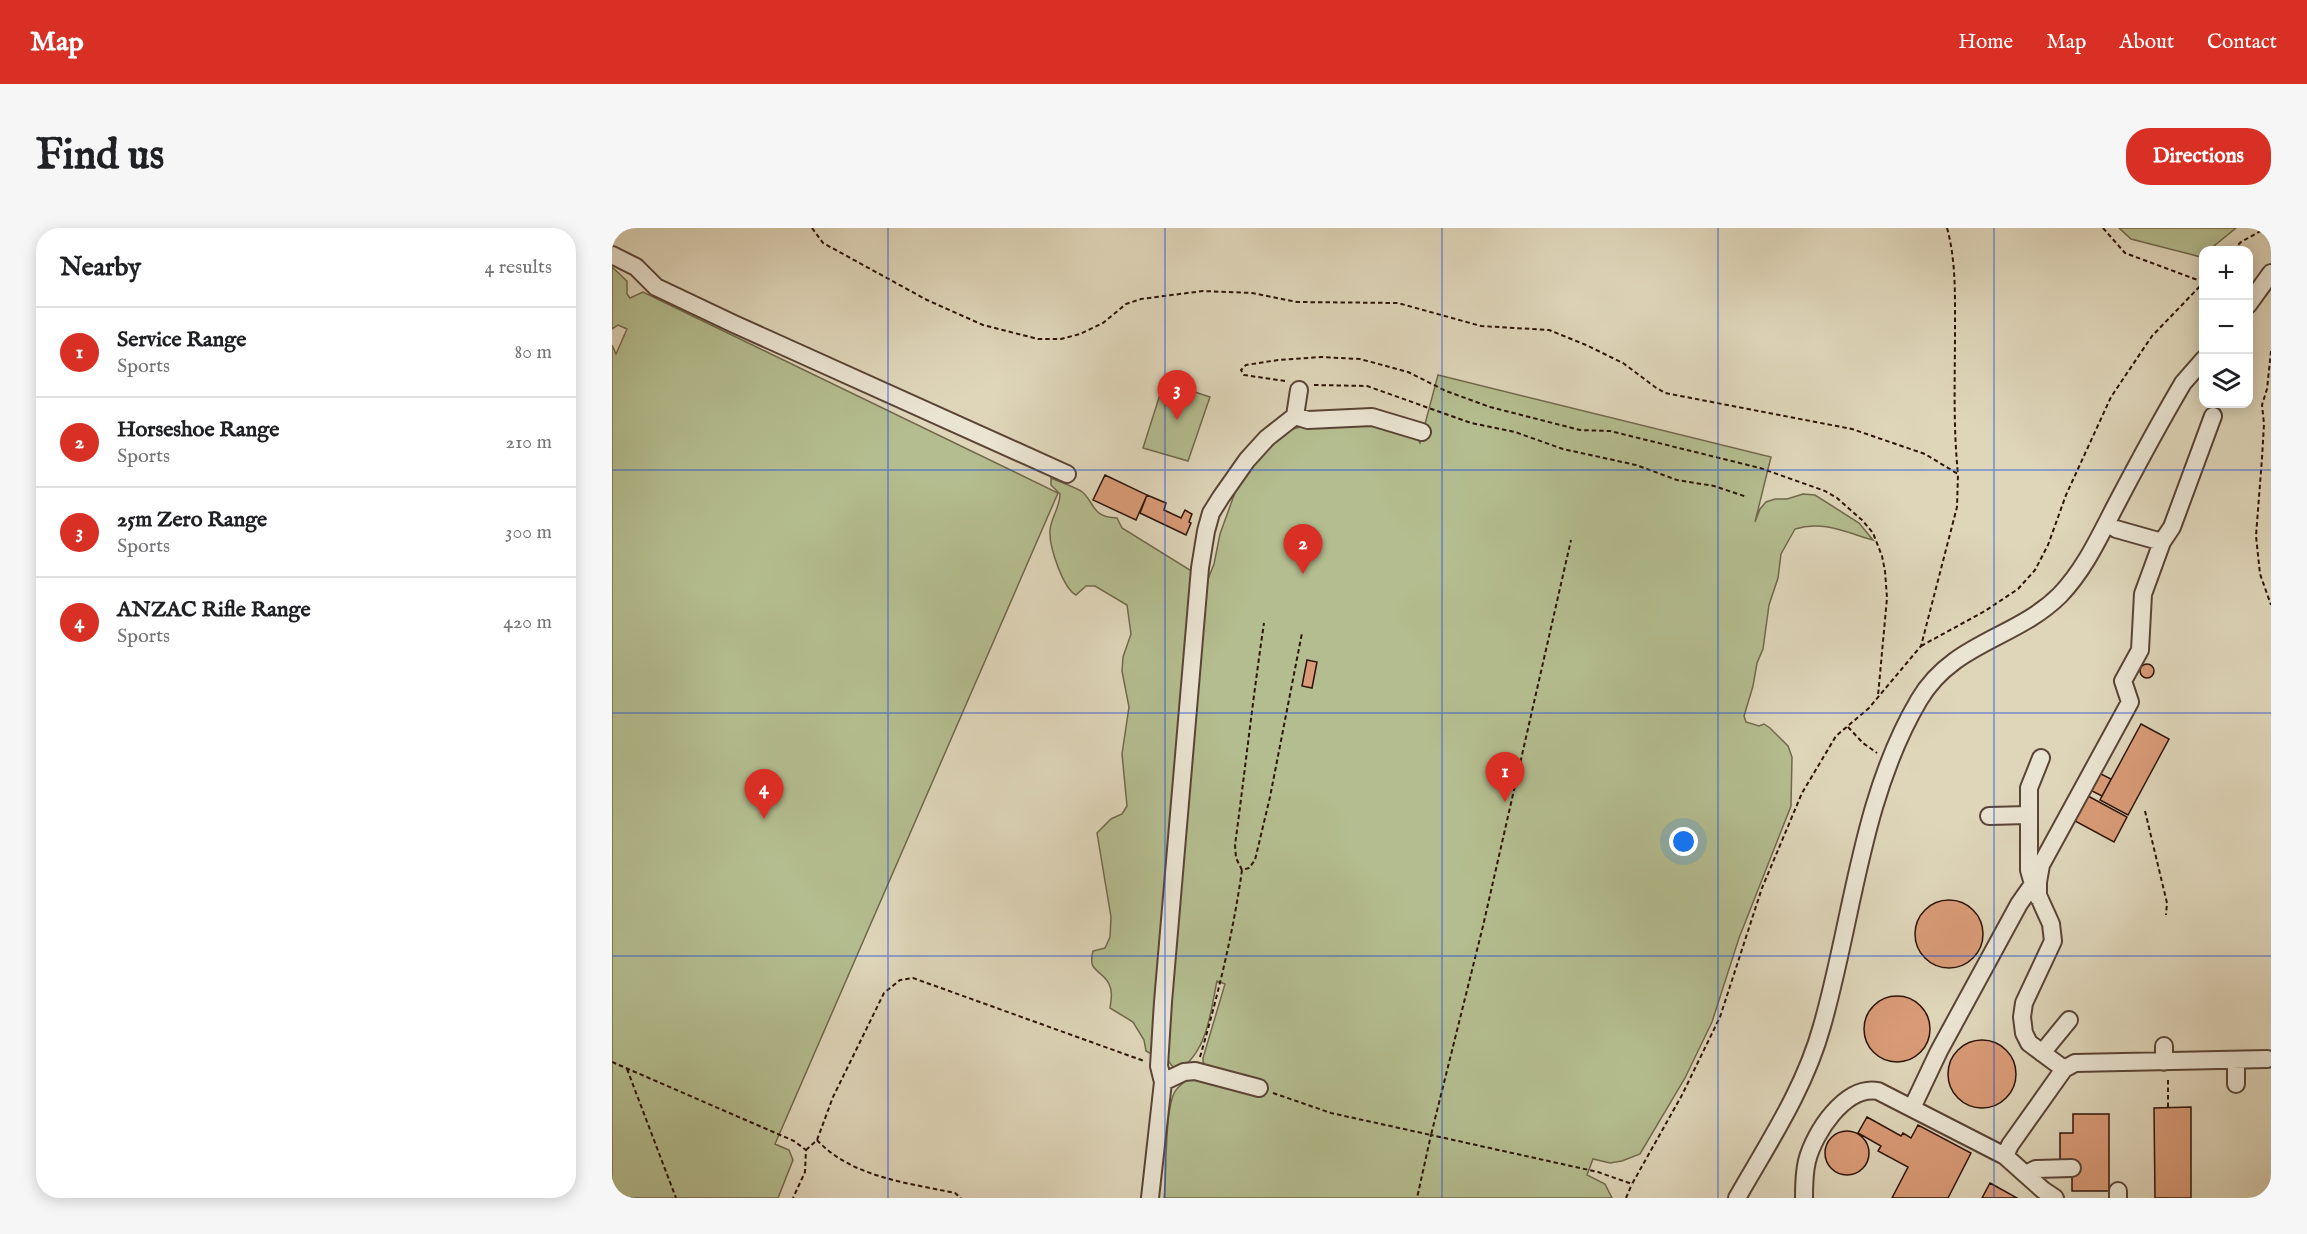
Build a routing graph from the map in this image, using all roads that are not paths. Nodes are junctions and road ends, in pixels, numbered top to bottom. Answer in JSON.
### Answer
{"nodes":[{"id":1,"x":612,"y":255,"type":"edge"},
{"id":2,"x":2271,"y":273,"type":"edge"},
{"id":3,"x":2251,"y":300,"type":"edge"},
{"id":4,"x":2199,"y":365,"type":"edge"},
{"id":5,"x":1299,"y":390,"type":"road end"},
{"id":6,"x":1295,"y":416,"type":"junction"},
{"id":7,"x":2213,"y":416,"type":"dead end"},
{"id":8,"x":1422,"y":432,"type":"dead end"},
{"id":9,"x":1067,"y":474,"type":"dead end"},
{"id":10,"x":2116,"y":529,"type":"dead end"},
{"id":11,"x":2162,"y":542,"type":"junction"},
{"id":12,"x":2041,"y":758,"type":"dead end"},
{"id":13,"x":2028,"y":815,"type":"junction"},
{"id":14,"x":1989,"y":816,"type":"dead end"},
{"id":15,"x":2036,"y":891,"type":"junction"},
{"id":16,"x":2069,"y":1020,"type":"dead end"},
{"id":17,"x":2042,"y":1053,"type":"junction"},
{"id":18,"x":2267,"y":1059,"type":"dead end"},
{"id":19,"x":2236,"y":1060,"type":"junction"},
{"id":20,"x":2064,"y":1070,"type":"junction"},
{"id":21,"x":1161,"y":1074,"type":"junction"},
{"id":22,"x":2236,"y":1084,"type":"dead end"},
{"id":23,"x":1259,"y":1088,"type":"road end"},
{"id":24,"x":1912,"y":1108,"type":"junction"},
{"id":25,"x":2005,"y":1156,"type":"junction"},
{"id":26,"x":2072,"y":1168,"type":"dead end"},
{"id":27,"x":2026,"y":1174,"type":"junction"},
{"id":28,"x":1150,"y":1198,"type":"edge"},
{"id":29,"x":1737,"y":1198,"type":"edge"},
{"id":30,"x":1803,"y":1198,"type":"edge"},
{"id":31,"x":2055,"y":1198,"type":"edge"}],
"edges":[{"from":1,"to":9,"type":"lane"},
{"from":2,"to":3,"type":"lane"},
{"from":4,"to":29,"type":"lane"},
{"from":5,"to":6,"type":"lane"},
{"from":6,"to":8,"type":"lane"},
{"from":6,"to":21,"type":"lane"},
{"from":7,"to":11,"type":"lane"},
{"from":10,"to":11,"type":"lane"},
{"from":11,"to":15,"type":"lane"},
{"from":12,"to":13,"type":"lane"},
{"from":13,"to":14,"type":"lane"},
{"from":13,"to":15,"type":"lane"},
{"from":15,"to":17,"type":"lane"},
{"from":15,"to":24,"type":"lane"},
{"from":16,"to":17,"type":"lane"},
{"from":17,"to":20,"type":"lane"},
{"from":18,"to":19,"type":"lane"},
{"from":19,"to":20,"type":"lane"},
{"from":19,"to":22,"type":"lane"},
{"from":20,"to":25,"type":"lane"},
{"from":21,"to":23,"type":"lane"},
{"from":21,"to":28,"type":"lane"},
{"from":24,"to":25,"type":"lane"},
{"from":24,"to":30,"type":"lane"},
{"from":25,"to":27,"type":"lane"},
{"from":26,"to":27,"type":"lane"},
{"from":27,"to":31,"type":"lane"}]}
